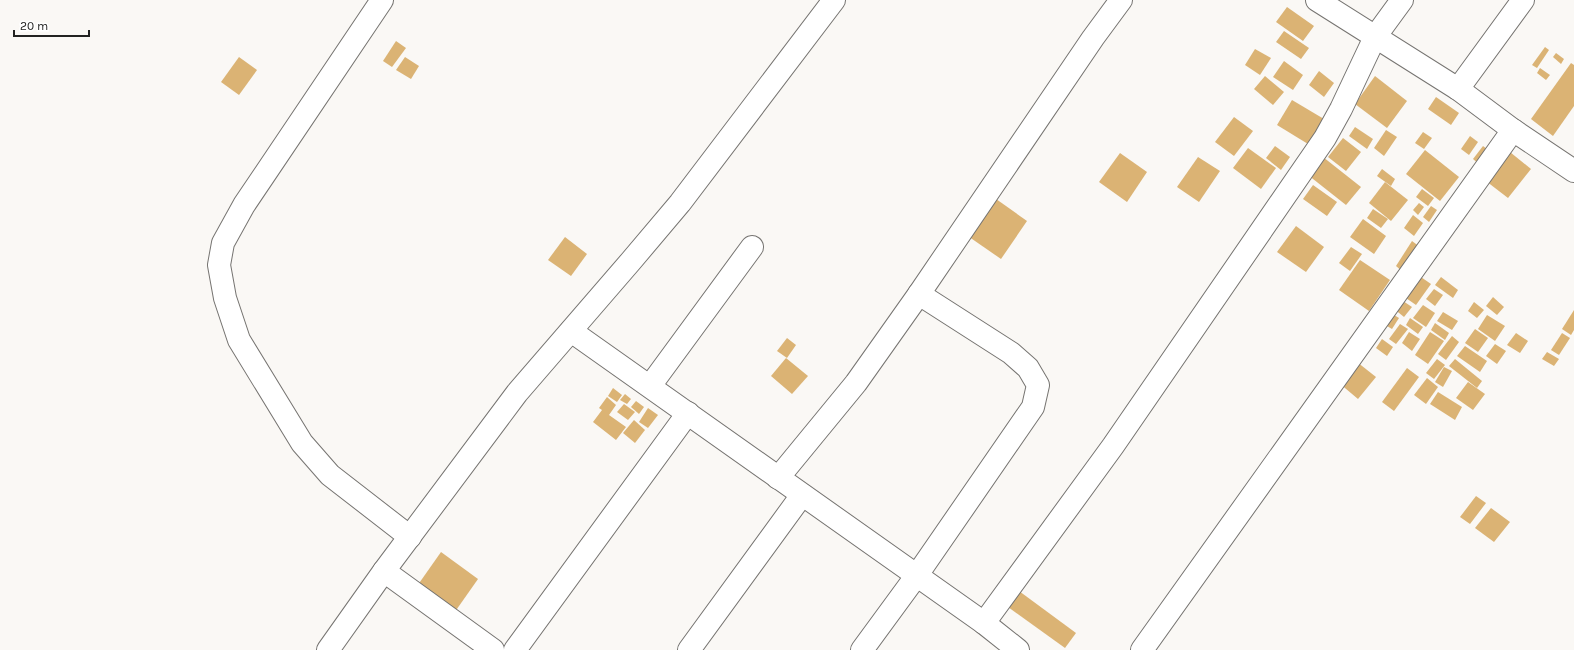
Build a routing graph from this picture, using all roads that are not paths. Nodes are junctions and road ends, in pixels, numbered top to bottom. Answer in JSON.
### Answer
{"nodes":[{"id":1,"x":382,"y":0,"type":"edge"},
{"id":2,"x":834,"y":0,"type":"edge"},
{"id":3,"x":1121,"y":0,"type":"edge"},
{"id":4,"x":1317,"y":0,"type":"edge"},
{"id":5,"x":1402,"y":0,"type":"edge"},
{"id":6,"x":1523,"y":0,"type":"edge"},
{"id":7,"x":1375,"y":37,"type":"junction"},
{"id":8,"x":1458,"y":89,"type":"junction"},
{"id":9,"x":1513,"y":130,"type":"junction"},
{"id":10,"x":1574,"y":171,"type":"edge"},
{"id":11,"x":752,"y":247,"type":"dead end"},
{"id":12,"x":919,"y":294,"type":"junction"},
{"id":13,"x":571,"y":331,"type":"junction"},
{"id":14,"x":650,"y":386,"type":"junction"},
{"id":15,"x":688,"y":413,"type":"junction"},
{"id":16,"x":778,"y":478,"type":"junction"},
{"id":17,"x":802,"y":495,"type":"junction"},
{"id":18,"x":410,"y":536,"type":"junction"},
{"id":19,"x":384,"y":571,"type":"junction"},
{"id":20,"x":917,"y":575,"type":"junction"},
{"id":21,"x":984,"y":623,"type":"junction"},
{"id":22,"x":328,"y":650,"type":"edge"},
{"id":23,"x":493,"y":650,"type":"edge"},
{"id":24,"x":515,"y":650,"type":"edge"},
{"id":25,"x":689,"y":650,"type":"edge"},
{"id":26,"x":862,"y":650,"type":"edge"},
{"id":27,"x":1018,"y":650,"type":"edge"},
{"id":28,"x":1142,"y":650,"type":"edge"}],
"edges":[{"from":1,"to":18,"type":"street"},
{"from":2,"to":13,"type":"street"},
{"from":3,"to":12,"type":"street"},
{"from":4,"to":7,"type":"street"},
{"from":5,"to":7,"type":"street"},
{"from":6,"to":8,"type":"street"},
{"from":7,"to":8,"type":"street"},
{"from":7,"to":21,"type":"street"},
{"from":8,"to":9,"type":"street"},
{"from":9,"to":10,"type":"street"},
{"from":9,"to":28,"type":"street"},
{"from":11,"to":14,"type":"street"},
{"from":12,"to":16,"type":"street"},
{"from":12,"to":20,"type":"street"},
{"from":13,"to":14,"type":"street"},
{"from":13,"to":18,"type":"street"},
{"from":14,"to":15,"type":"street"},
{"from":15,"to":16,"type":"street"},
{"from":15,"to":24,"type":"street"},
{"from":16,"to":17,"type":"street"},
{"from":17,"to":20,"type":"street"},
{"from":17,"to":25,"type":"street"},
{"from":18,"to":19,"type":"street"},
{"from":19,"to":22,"type":"street"},
{"from":19,"to":23,"type":"street"},
{"from":20,"to":21,"type":"street"},
{"from":20,"to":26,"type":"street"},
{"from":21,"to":27,"type":"street"}]}
